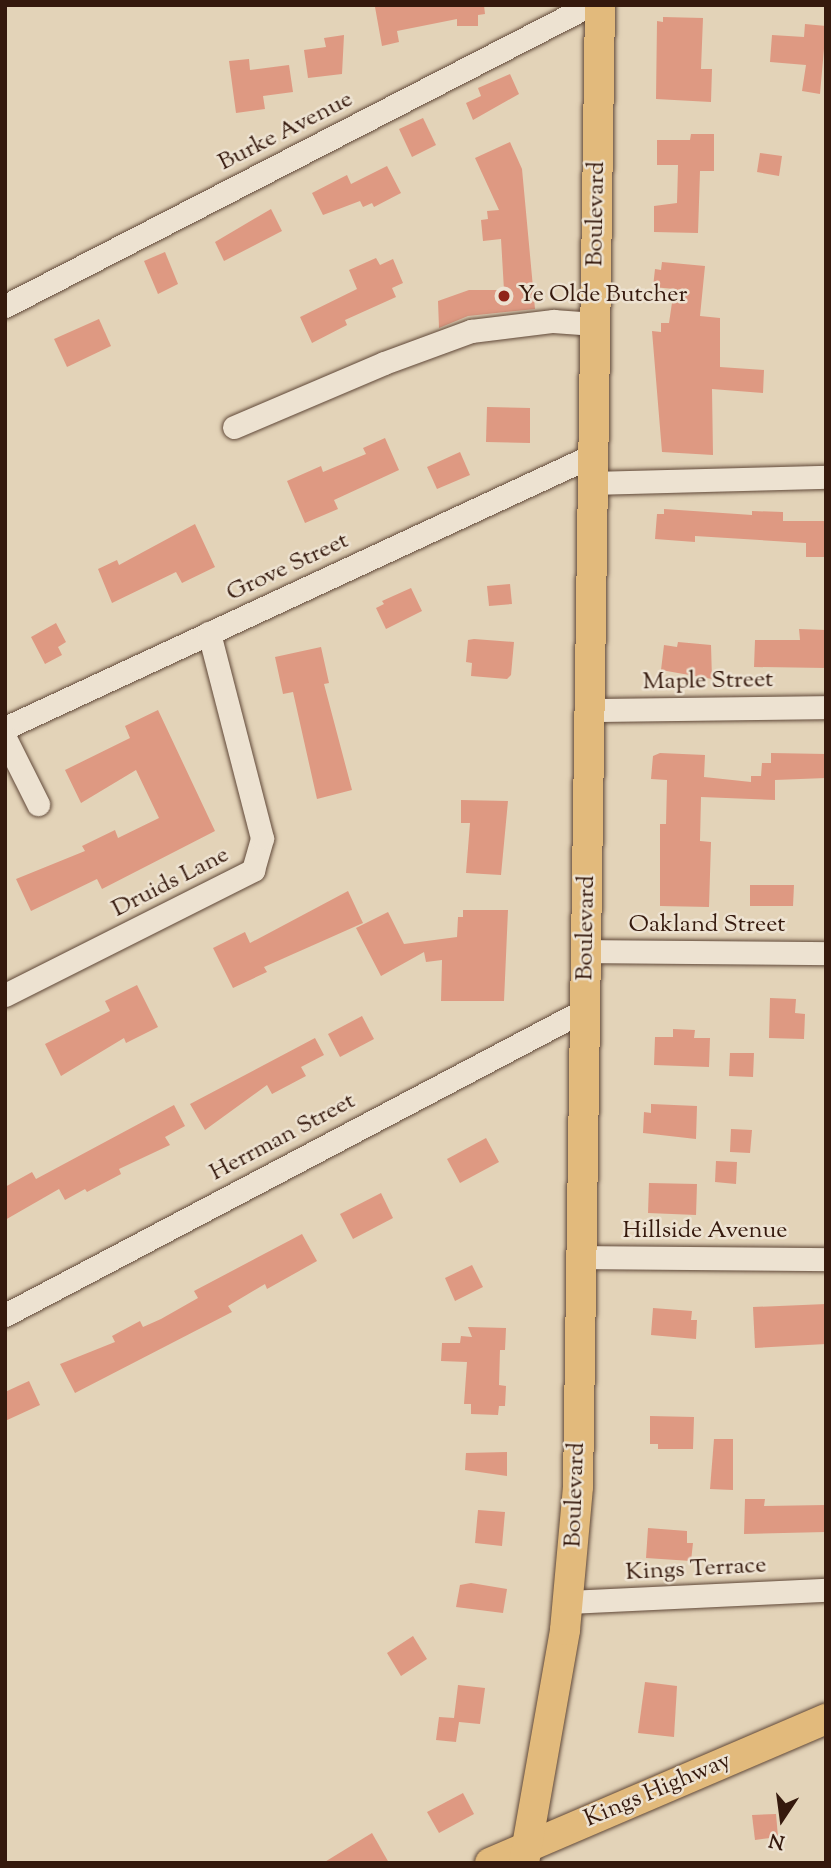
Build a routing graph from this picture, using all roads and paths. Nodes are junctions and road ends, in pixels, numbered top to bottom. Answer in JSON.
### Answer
{"nodes":[{"id":1,"x":590,"y":5,"type":"edge"},
{"id":2,"x":600,"y":5,"type":"edge"},
{"id":3,"x":5,"y":306,"type":"edge"},
{"id":4,"x":595,"y":324,"type":"junction"},
{"id":5,"x":234,"y":427,"type":"dead end"},
{"id":6,"x":593,"y":469,"type":"junction"},
{"id":7,"x":826,"y":477,"type":"edge"},
{"id":8,"x":209,"y":633,"type":"junction"},
{"id":9,"x":826,"y":707,"type":"edge"},
{"id":10,"x":590,"y":710,"type":"junction"},
{"id":11,"x":5,"y":728,"type":"edge"},
{"id":12,"x":5,"y":738,"type":"edge"},
{"id":13,"x":38,"y":804,"type":"dead end"},
{"id":14,"x":587,"y":951,"type":"junction"},
{"id":15,"x":826,"y":953,"type":"edge"},
{"id":16,"x":5,"y":995,"type":"edge"},
{"id":17,"x":586,"y":1009,"type":"junction"},
{"id":18,"x":583,"y":1257,"type":"junction"},
{"id":19,"x":826,"y":1259,"type":"edge"},
{"id":20,"x":5,"y":1315,"type":"edge"},
{"id":21,"x":826,"y":1590,"type":"edge"},
{"id":22,"x":569,"y":1602,"type":"junction"},
{"id":23,"x":826,"y":1719,"type":"edge"},
{"id":24,"x":525,"y":1855,"type":"edge"},
{"id":25,"x":491,"y":1863,"type":"edge"}],
"edges":[{"from":1,"to":3,"type":"street","name":"Burke Avenue"},
{"from":2,"to":4,"type":"main road","name":"Boulevard"},
{"from":4,"to":5,"type":"street"},
{"from":4,"to":6,"type":"main road","name":"Boulevard"},
{"from":6,"to":7,"type":"street"},
{"from":6,"to":8,"type":"street","name":"Grove Street"},
{"from":6,"to":10,"type":"main road","name":"Boulevard"},
{"from":8,"to":11,"type":"street","name":"Grove Street"},
{"from":8,"to":16,"type":"street","name":"Druids Lane"},
{"from":9,"to":10,"type":"street","name":"Maple Street"},
{"from":10,"to":14,"type":"main road","name":"Boulevard"},
{"from":12,"to":13,"type":"street"},
{"from":14,"to":15,"type":"street","name":"Oakland Street"},
{"from":14,"to":17,"type":"main road","name":"Boulevard"},
{"from":17,"to":18,"type":"main road","name":"Boulevard"},
{"from":17,"to":20,"type":"street","name":"Herrman Street"},
{"from":18,"to":19,"type":"street","name":"Hillside Avenue"},
{"from":18,"to":22,"type":"main road","name":"Boulevard"},
{"from":21,"to":22,"type":"street","name":"Kings Terrace"},
{"from":22,"to":24,"type":"main road","name":"Boulevard"},
{"from":23,"to":24,"type":"main road","name":"Kings Highway"},
{"from":24,"to":25,"type":"main road","name":"Kings Highway"}]}
